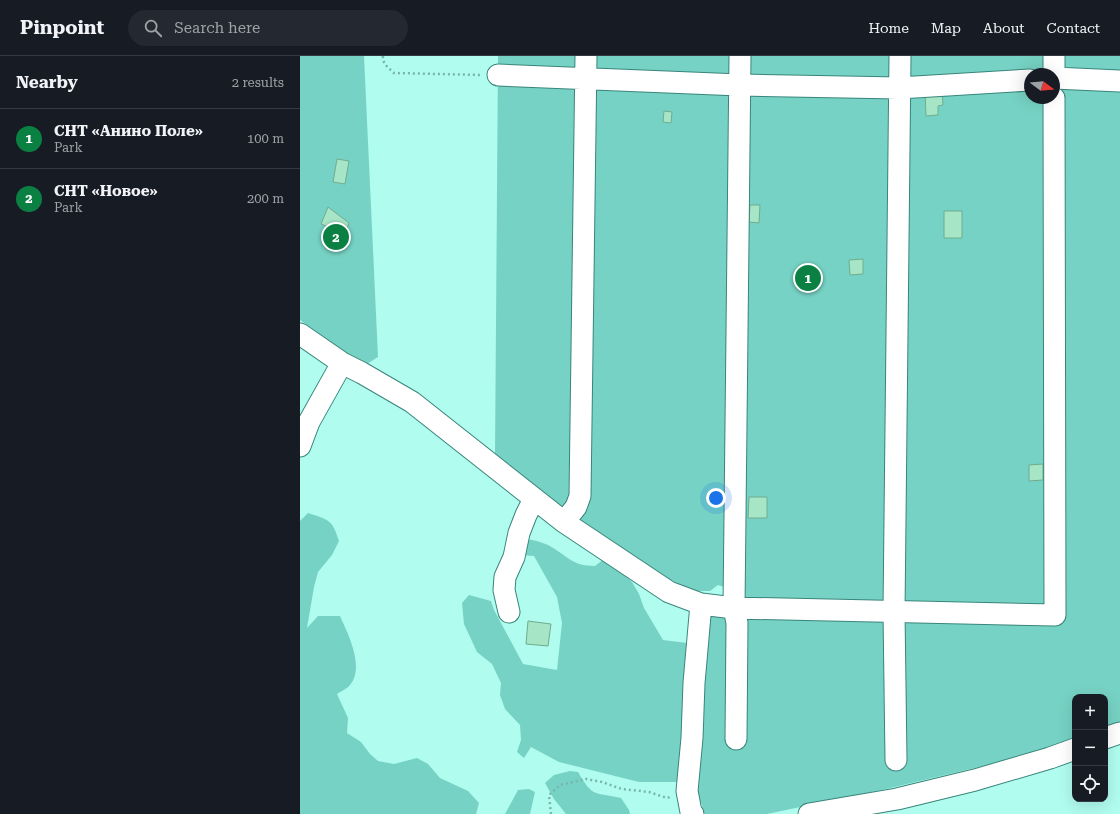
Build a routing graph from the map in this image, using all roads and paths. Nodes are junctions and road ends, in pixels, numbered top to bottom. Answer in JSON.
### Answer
{"nodes":[{"id":1,"x":383,"y":56,"type":"edge"},
{"id":2,"x":586,"y":56,"type":"edge"},
{"id":3,"x":740,"y":56,"type":"edge"},
{"id":4,"x":900,"y":56,"type":"edge"},
{"id":5,"x":1054,"y":56,"type":"edge"},
{"id":6,"x":1054,"y":68,"type":"edge"},
{"id":7,"x":498,"y":75,"type":"joint"},
{"id":8,"x":1060,"y":78,"type":"edge"},
{"id":9,"x":586,"y":80,"type":"junction"},
{"id":10,"x":1024,"y":80,"type":"edge"},
{"id":11,"x":1120,"y":80,"type":"edge"},
{"id":12,"x":740,"y":86,"type":"junction"},
{"id":13,"x":899,"y":88,"type":"junction"},
{"id":14,"x":1054,"y":104,"type":"edge"},
{"id":15,"x":300,"y":334,"type":"edge"},
{"id":16,"x":342,"y":363,"type":"junction"},
{"id":17,"x":300,"y":446,"type":"edge"},
{"id":18,"x":534,"y":499,"type":"junction"},
{"id":19,"x":564,"y":522,"type":"junction"},
{"id":20,"x":701,"y":604,"type":"junction"},
{"id":21,"x":734,"y":608,"type":"junction"},
{"id":22,"x":509,"y":612,"type":"dead end"},
{"id":23,"x":894,"y":612,"type":"junction"},
{"id":24,"x":1120,"y":732,"type":"edge"},
{"id":25,"x":1108,"y":737,"type":"edge"},
{"id":26,"x":736,"y":739,"type":"dead end"},
{"id":27,"x":1072,"y":750,"type":"edge"},
{"id":28,"x":896,"y":760,"type":"dead end"},
{"id":29,"x":687,"y":791,"type":"junction"},
{"id":30,"x":551,"y":814,"type":"edge"},
{"id":31,"x":693,"y":814,"type":"edge"},
{"id":32,"x":809,"y":814,"type":"edge"}],
"edges":[{"from":1,"to":7,"type":"path"},
{"from":2,"to":9,"type":"street"},
{"from":3,"to":12,"type":"street"},
{"from":4,"to":13,"type":"street"},
{"from":5,"to":6,"type":"street"},
{"from":7,"to":9,"type":"street"},
{"from":8,"to":11,"type":"street"},
{"from":9,"to":12,"type":"street"},
{"from":9,"to":19,"type":"street"},
{"from":10,"to":13,"type":"street"},
{"from":12,"to":13,"type":"street"},
{"from":12,"to":21,"type":"street"},
{"from":13,"to":23,"type":"street"},
{"from":14,"to":23,"type":"street"},
{"from":15,"to":16,"type":"street"},
{"from":16,"to":17,"type":"street"},
{"from":16,"to":18,"type":"street"},
{"from":18,"to":19,"type":"street"},
{"from":18,"to":22,"type":"street"},
{"from":19,"to":20,"type":"street"},
{"from":20,"to":21,"type":"street"},
{"from":20,"to":29,"type":"street"},
{"from":21,"to":23,"type":"street"},
{"from":21,"to":26,"type":"street"},
{"from":23,"to":28,"type":"street"},
{"from":24,"to":25,"type":"street"},
{"from":27,"to":32,"type":"street"},
{"from":29,"to":30,"type":"path"},
{"from":29,"to":31,"type":"street"}]}
